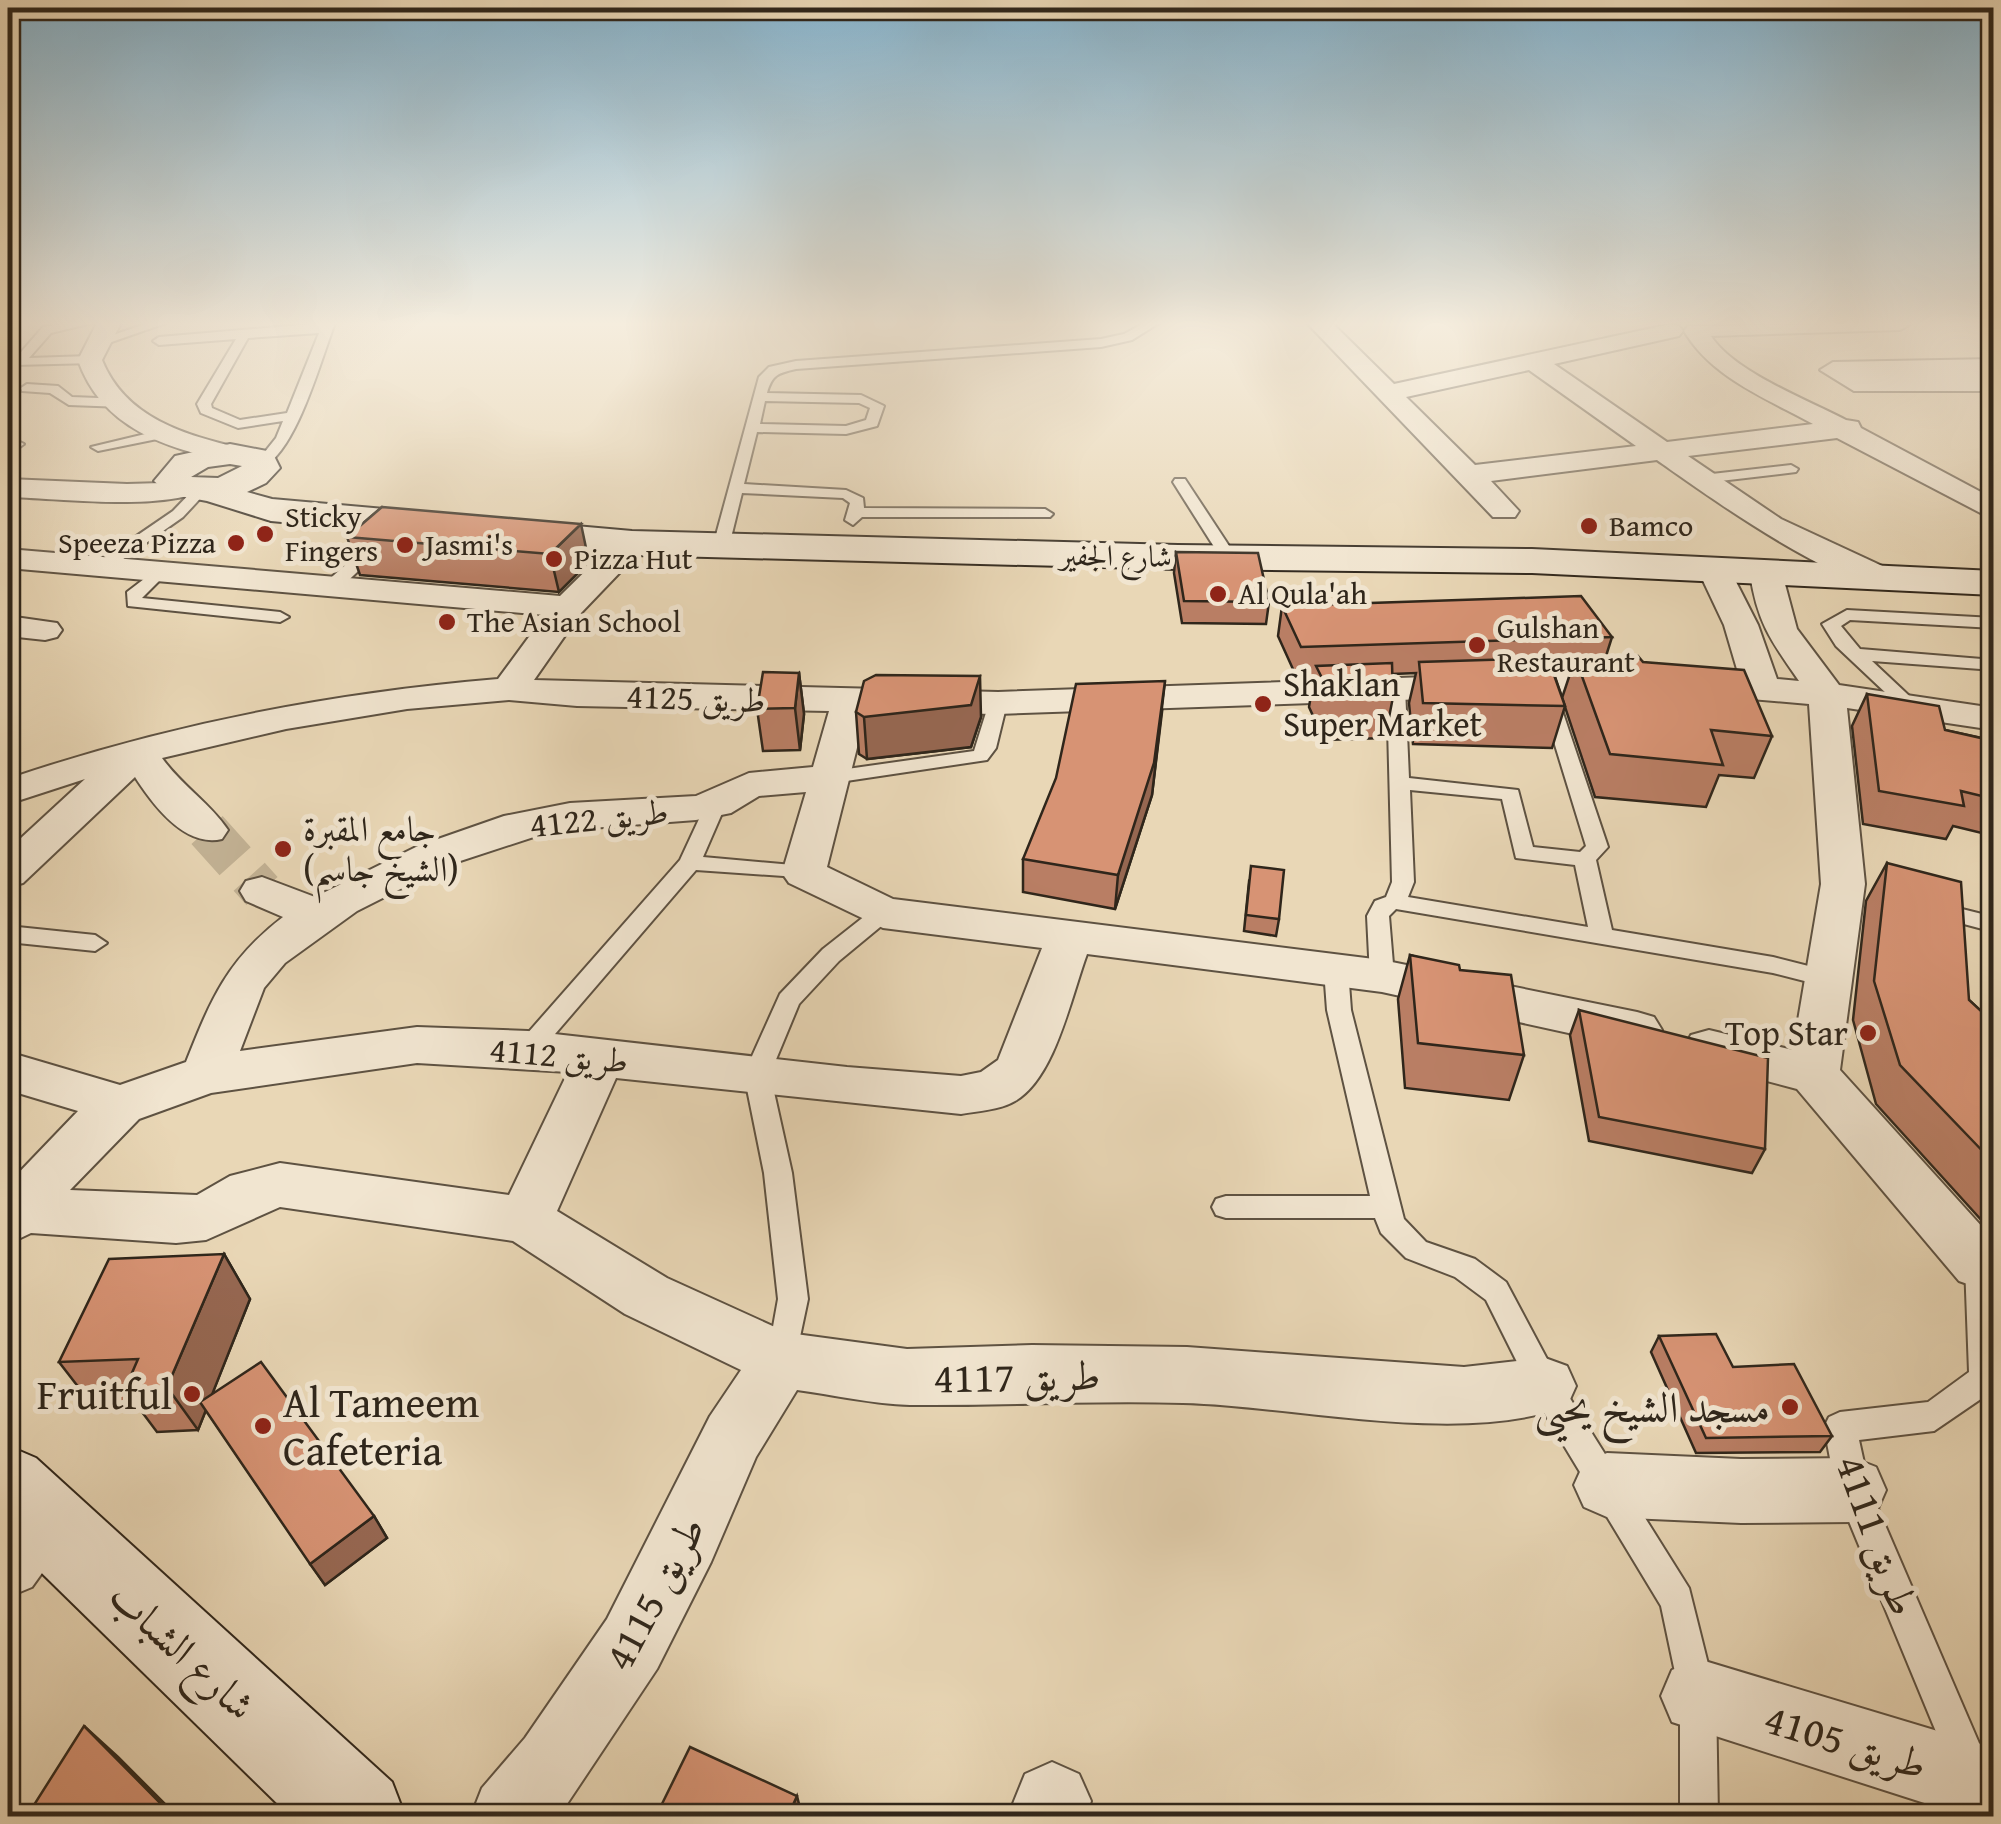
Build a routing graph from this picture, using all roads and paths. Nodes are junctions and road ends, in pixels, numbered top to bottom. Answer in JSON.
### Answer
{"nodes":[{"id":1,"x":128,"y":408,"type":"edge"},
{"id":2,"x":205,"y":408,"type":"edge"},
{"id":3,"x":296,"y":408,"type":"edge"},
{"id":4,"x":757,"y":408,"type":"edge"},
{"id":5,"x":876,"y":408,"type":"edge"},
{"id":6,"x":1402,"y":408,"type":"edge"},
{"id":7,"x":1602,"y":408,"type":"edge"},
{"id":8,"x":1809,"y":408,"type":"edge"},
{"id":9,"x":293,"y":416,"type":"junction"},
{"id":10,"x":752,"y":428,"type":"junction"},
{"id":11,"x":1848,"y":428,"type":"junction"},
{"id":12,"x":8,"y":440,"type":"edge"},
{"id":13,"x":98,"y":448,"type":"dead end"},
{"id":14,"x":1663,"y":450,"type":"junction"},
{"id":15,"x":8,"y":452,"type":"edge"},
{"id":16,"x":250,"y":464,"type":"junction"},
{"id":17,"x":184,"y":468,"type":"junction"},
{"id":18,"x":1791,"y":469,"type":"dead end"},
{"id":19,"x":1466,"y":475,"type":"junction"},
{"id":20,"x":1703,"y":479,"type":"junction"},
{"id":21,"x":1180,"y":482,"type":"dead end"},
{"id":22,"x":8,"y":488,"type":"edge"},
{"id":23,"x":736,"y":488,"type":"junction"},
{"id":24,"x":1745,"y":510,"type":"junction"},
{"id":25,"x":1993,"y":510,"type":"edge"},
{"id":26,"x":300,"y":512,"type":"junction"},
{"id":27,"x":1504,"y":512,"type":"dead end"},
{"id":28,"x":1045,"y":514,"type":"dead end"},
{"id":29,"x":402,"y":524,"type":"junction"},
{"id":30,"x":632,"y":543,"type":"junction"},
{"id":31,"x":721,"y":546,"type":"junction"},
{"id":32,"x":8,"y":558,"type":"edge"},
{"id":33,"x":1229,"y":558,"type":"junction"},
{"id":34,"x":103,"y":566,"type":"junction"},
{"id":35,"x":1714,"y":570,"type":"junction"},
{"id":36,"x":162,"y":571,"type":"junction"},
{"id":37,"x":1766,"y":573,"type":"junction"},
{"id":38,"x":1808,"y":575,"type":"junction"},
{"id":39,"x":1880,"y":578,"type":"junction"},
{"id":40,"x":1994,"y":582,"type":"edge"},
{"id":41,"x":332,"y":586,"type":"junction"},
{"id":42,"x":568,"y":608,"type":"junction"},
{"id":43,"x":280,"y":617,"type":"dead end"},
{"id":44,"x":1994,"y":623,"type":"edge"},
{"id":45,"x":1741,"y":625,"type":"junction"},
{"id":46,"x":8,"y":626,"type":"edge"},
{"id":47,"x":45,"y":630,"type":"dead end"},
{"id":48,"x":1780,"y":630,"type":"junction"},
{"id":49,"x":1858,"y":654,"type":"junction"},
{"id":50,"x":1994,"y":666,"type":"edge"},
{"id":51,"x":1545,"y":684,"type":"junction"},
{"id":52,"x":1761,"y":687,"type":"junction"},
{"id":53,"x":1396,"y":688,"type":"junction"},
{"id":54,"x":509,"y":689,"type":"junction"},
{"id":55,"x":1827,"y":694,"type":"junction"},
{"id":56,"x":850,"y":702,"type":"junction"},
{"id":57,"x":998,"y":702,"type":"junction"},
{"id":58,"x":1912,"y":707,"type":"junction"},
{"id":59,"x":1994,"y":719,"type":"edge"},
{"id":60,"x":138,"y":752,"type":"junction"},
{"id":61,"x":8,"y":765,"type":"edge"},
{"id":62,"x":833,"y":777,"type":"junction"},
{"id":63,"x":46,"y":778,"type":"junction"},
{"id":64,"x":1403,"y":783,"type":"junction"},
{"id":65,"x":8,"y":792,"type":"edge"},
{"id":66,"x":716,"y":804,"type":"junction"},
{"id":67,"x":207,"y":830,"type":"tunnel mouth"},
{"id":68,"x":1585,"y":859,"type":"junction"},
{"id":69,"x":690,"y":863,"type":"junction"},
{"id":70,"x":8,"y":873,"type":"edge"},
{"id":71,"x":804,"y":874,"type":"junction"},
{"id":72,"x":262,"y":891,"type":"tunnel mouth"},
{"id":73,"x":1396,"y":902,"type":"junction"},
{"id":74,"x":1918,"y":905,"type":"edge"},
{"id":75,"x":318,"y":914,"type":"junction"},
{"id":76,"x":883,"y":914,"type":"junction"},
{"id":77,"x":1994,"y":925,"type":"edge"},
{"id":78,"x":8,"y":934,"type":"edge"},
{"id":79,"x":1602,"y":937,"type":"junction"},
{"id":80,"x":1068,"y":939,"type":"junction"},
{"id":81,"x":95,"y":943,"type":"dead end"},
{"id":82,"x":1359,"y":973,"type":"junction"},
{"id":83,"x":1828,"y":979,"type":"junction"},
{"id":84,"x":528,"y":1048,"type":"junction"},
{"id":85,"x":600,"y":1058,"type":"junction"},
{"id":86,"x":8,"y":1071,"type":"edge"},
{"id":87,"x":757,"y":1074,"type":"junction"},
{"id":88,"x":1814,"y":1074,"type":"junction"},
{"id":89,"x":206,"y":1075,"type":"junction"},
{"id":90,"x":122,"y":1105,"type":"junction"},
{"id":91,"x":1226,"y":1207,"type":"dead end"},
{"id":92,"x":1386,"y":1207,"type":"junction"},
{"id":93,"x":14,"y":1215,"type":"edge"},
{"id":94,"x":525,"y":1220,"type":"junction"},
{"id":95,"x":1986,"y":1266,"type":"edge"},
{"id":96,"x":782,"y":1360,"type":"junction"},
{"id":97,"x":1545,"y":1386,"type":"junction"},
{"id":98,"x":1606,"y":1485,"type":"junction"},
{"id":99,"x":1853,"y":1490,"type":"junction"},
{"id":100,"x":19,"y":1522,"type":"edge"},
{"id":101,"x":1698,"y":1696,"type":"junction"},
{"id":102,"x":1985,"y":1795,"type":"edge"},
{"id":103,"x":358,"y":1816,"type":"edge"},
{"id":104,"x":510,"y":1816,"type":"edge"},
{"id":105,"x":1700,"y":1816,"type":"edge"}],
"edges":[{"from":1,"to":17,"type":"street"},
{"from":2,"to":9,"type":"lane"},
{"from":3,"to":9,"type":"lane"},
{"from":4,"to":10,"type":"lane"},
{"from":5,"to":10,"type":"lane"},
{"from":6,"to":19,"type":"street"},
{"from":7,"to":14,"type":"street"},
{"from":8,"to":11,"type":"street"},
{"from":9,"to":16,"type":"lane"},
{"from":10,"to":23,"type":"lane"},
{"from":11,"to":14,"type":"street"},
{"from":11,"to":25,"type":"street"},
{"from":12,"to":15,"type":"lane"},
{"from":13,"to":17,"type":"lane"},
{"from":14,"to":19,"type":"street"},
{"from":14,"to":20,"type":"street"},
{"from":16,"to":17,"type":"street"},
{"from":16,"to":17,"type":"street"},
{"from":16,"to":26,"type":"street"},
{"from":17,"to":22,"type":"street","name":"شارع الجفير"},
{"from":17,"to":26,"type":"street","name":"شارع الجفير"},
{"from":17,"to":34,"type":"lane"},
{"from":18,"to":20,"type":"lane"},
{"from":19,"to":27,"type":"street"},
{"from":20,"to":24,"type":"street"},
{"from":21,"to":33,"type":"lane"},
{"from":23,"to":28,"type":"lane"},
{"from":23,"to":31,"type":"lane"},
{"from":24,"to":38,"type":"street"},
{"from":24,"to":39,"type":"street"},
{"from":26,"to":29,"type":"street","name":"شارع الجفير"},
{"from":29,"to":30,"type":"street","name":"شارع الجفير"},
{"from":29,"to":41,"type":"lane"},
{"from":30,"to":31,"type":"street","name":"شارع الجفير"},
{"from":30,"to":42,"type":"street"},
{"from":31,"to":33,"type":"street","name":"شارع الجفير"},
{"from":32,"to":34,"type":"street"},
{"from":33,"to":35,"type":"street","name":"شارع الجفير"},
{"from":34,"to":36,"type":"street"},
{"from":35,"to":37,"type":"street","name":"شارع الجفير"},
{"from":35,"to":45,"type":"street"},
{"from":36,"to":41,"type":"street"},
{"from":36,"to":43,"type":"lane"},
{"from":37,"to":38,"type":"street","name":"شارع الجفير"},
{"from":37,"to":48,"type":"street"},
{"from":38,"to":39,"type":"street","name":"شارع الجفير"},
{"from":39,"to":40,"type":"street","name":"شارع الجفير"},
{"from":41,"to":42,"type":"street"},
{"from":42,"to":54,"type":"street"},
{"from":44,"to":49,"type":"lane"},
{"from":45,"to":48,"type":"street"},
{"from":45,"to":52,"type":"street"},
{"from":46,"to":47,"type":"street"},
{"from":48,"to":55,"type":"street"},
{"from":49,"to":50,"type":"lane"},
{"from":49,"to":58,"type":"lane"},
{"from":51,"to":52,"type":"street","name":"طريق 4125"},
{"from":51,"to":53,"type":"street","name":"طريق 4125"},
{"from":51,"to":68,"type":"lane"},
{"from":52,"to":55,"type":"street"},
{"from":53,"to":57,"type":"street","name":"طريق 4125"},
{"from":53,"to":64,"type":"lane"},
{"from":54,"to":56,"type":"street","name":"طريق 4125"},
{"from":54,"to":60,"type":"street","name":"طريق 4125"},
{"from":55,"to":58,"type":"street"},
{"from":55,"to":83,"type":"street"},
{"from":56,"to":57,"type":"street","name":"طريق 4125"},
{"from":56,"to":62,"type":"street"},
{"from":57,"to":62,"type":"lane","name":"طريق 4122"},
{"from":58,"to":59,"type":"street"},
{"from":60,"to":63,"type":"street","name":"طريق 4125"},
{"from":60,"to":67,"type":"street"},
{"from":60,"to":70,"type":"street"},
{"from":61,"to":63,"type":"street"},
{"from":62,"to":66,"type":"street","name":"طريق 4122"},
{"from":62,"to":71,"type":"street"},
{"from":63,"to":65,"type":"street","name":"طريق 4125"},
{"from":64,"to":68,"type":"lane"},
{"from":64,"to":73,"type":"lane"},
{"from":66,"to":69,"type":"lane"},
{"from":66,"to":75,"type":"street","name":"طريق 4122"},
{"from":68,"to":79,"type":"lane"},
{"from":69,"to":71,"type":"lane"},
{"from":69,"to":84,"type":"lane"},
{"from":71,"to":76,"type":"street"},
{"from":72,"to":75,"type":"street"},
{"from":73,"to":79,"type":"lane"},
{"from":73,"to":82,"type":"lane"},
{"from":74,"to":77,"type":"lane"},
{"from":75,"to":89,"type":"street","name":"طريق 4122"},
{"from":76,"to":80,"type":"street"},
{"from":76,"to":87,"type":"lane"},
{"from":78,"to":81,"type":"lane"},
{"from":79,"to":83,"type":"lane"},
{"from":80,"to":82,"type":"street"},
{"from":80,"to":87,"type":"street","name":"طريق 4112"},
{"from":82,"to":88,"type":"street"},
{"from":82,"to":92,"type":"lane"},
{"from":83,"to":88,"type":"street"},
{"from":84,"to":85,"type":"street","name":"طريق 4112"},
{"from":84,"to":89,"type":"street","name":"طريق 4112"},
{"from":85,"to":87,"type":"street","name":"طريق 4112"},
{"from":85,"to":94,"type":"street"},
{"from":86,"to":90,"type":"street"},
{"from":87,"to":96,"type":"lane"},
{"from":88,"to":95,"type":"street","name":"طريق 4111"},
{"from":89,"to":90,"type":"street","name":"طريق 4112"},
{"from":90,"to":93,"type":"street","name":"طريق 4112"},
{"from":91,"to":92,"type":"lane"},
{"from":92,"to":97,"type":"lane"},
{"from":93,"to":94,"type":"street","name":"طريق 4117"},
{"from":94,"to":96,"type":"street","name":"طريق 4117"},
{"from":95,"to":99,"type":"lane","name":"طريق 4111"},
{"from":96,"to":97,"type":"street","name":"طريق 4117"},
{"from":96,"to":104,"type":"street","name":"طريق 4115"},
{"from":97,"to":98,"type":"lane"},
{"from":98,"to":99,"type":"street"},
{"from":98,"to":101,"type":"lane"},
{"from":99,"to":102,"type":"lane","name":"طريق 4111"},
{"from":100,"to":103,"type":"street","name":"شارع الشباب"},
{"from":101,"to":102,"type":"street","name":"طريق 4105"},
{"from":101,"to":105,"type":"lane"}]}
